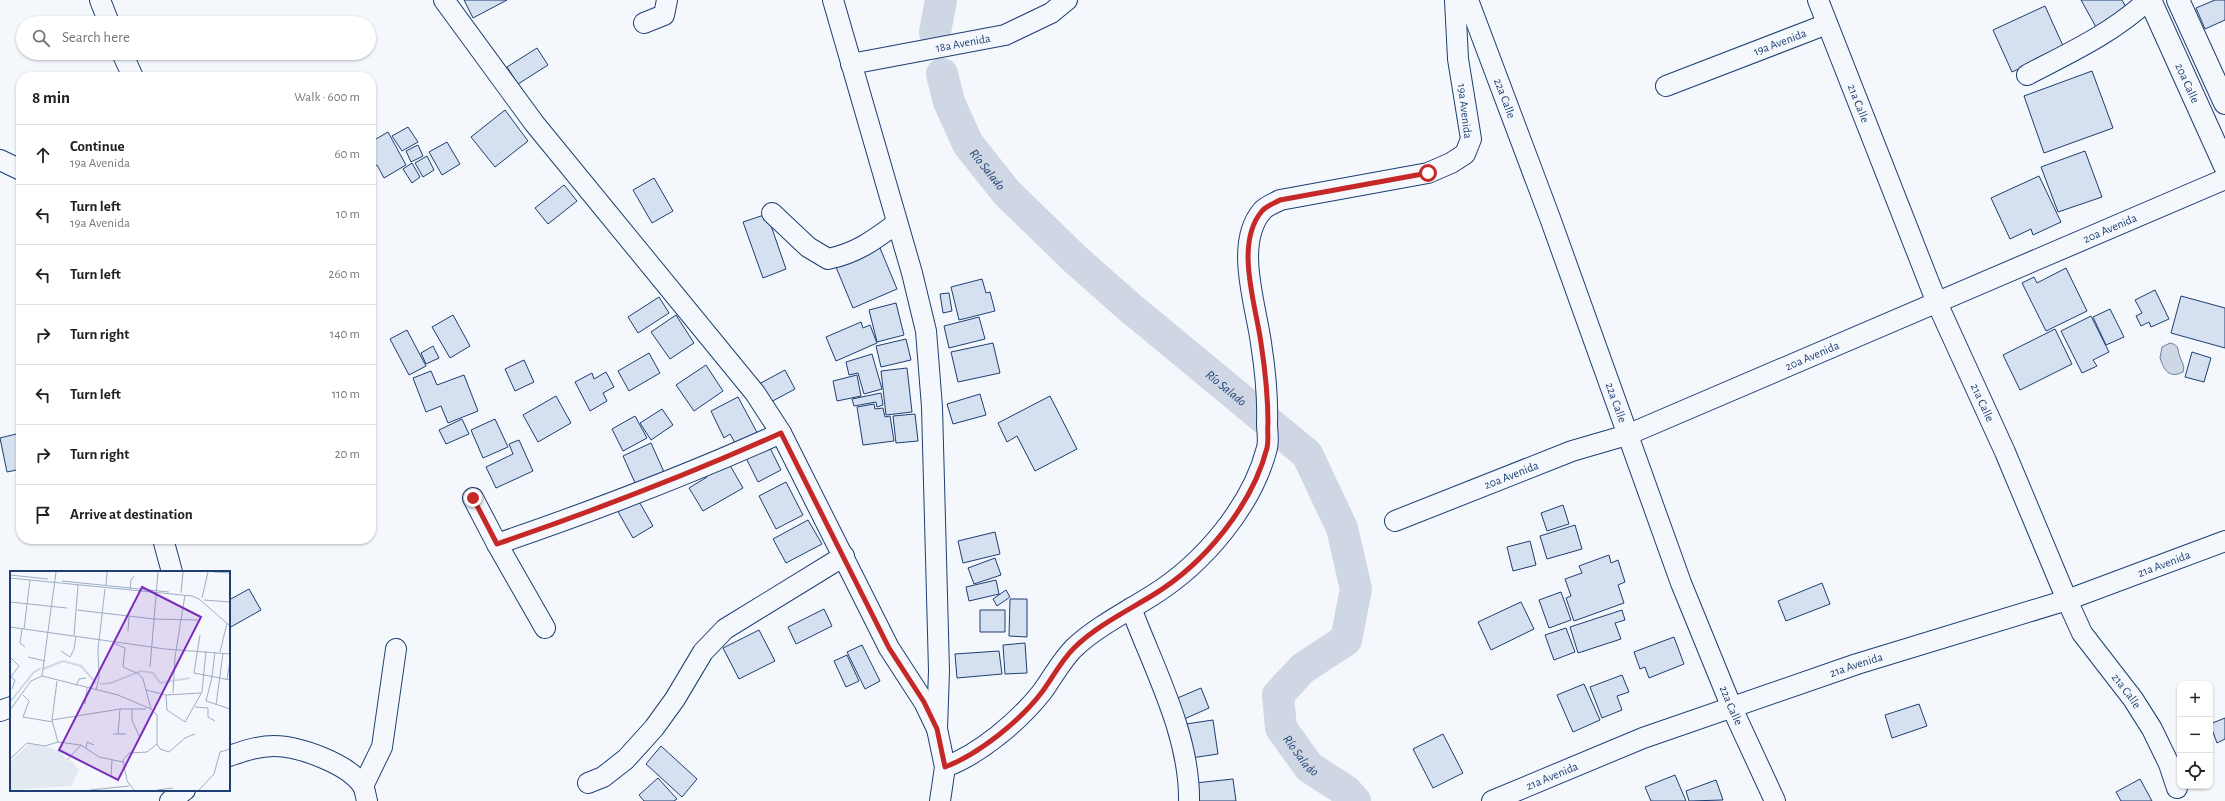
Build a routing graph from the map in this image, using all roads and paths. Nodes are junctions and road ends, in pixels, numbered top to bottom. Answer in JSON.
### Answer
{"nodes":[{"id":1,"x":100,"y":0,"type":"edge"},
{"id":2,"x":444,"y":0,"type":"edge"},
{"id":3,"x":667,"y":0,"type":"edge"},
{"id":4,"x":833,"y":0,"type":"edge"},
{"id":5,"x":1066,"y":0,"type":"edge"},
{"id":6,"x":1455,"y":0,"type":"edge"},
{"id":7,"x":1468,"y":0,"type":"edge"},
{"id":8,"x":1818,"y":0,"type":"edge"},
{"id":9,"x":2149,"y":0,"type":"edge"},
{"id":10,"x":2178,"y":0,"type":"edge"},
{"id":11,"x":107,"y":16,"type":"edge"},
{"id":12,"x":644,"y":23,"type":"dead end"},
{"id":13,"x":1827,"y":24,"type":"junction"},
{"id":14,"x":125,"y":60,"type":"edge"},
{"id":15,"x":852,"y":64,"type":"junction"},
{"id":16,"x":131,"y":72,"type":"edge"},
{"id":17,"x":2027,"y":75,"type":"dead end"},
{"id":18,"x":1666,"y":86,"type":"dead end"},
{"id":19,"x":2225,"y":103,"type":"edge"},
{"id":20,"x":0,"y":160,"type":"edge"},
{"id":21,"x":2225,"y":166,"type":"edge"},
{"id":22,"x":16,"y":168,"type":"edge"},
{"id":23,"x":2225,"y":179,"type":"edge"},
{"id":24,"x":772,"y":213,"type":"dead end"},
{"id":25,"x":897,"y":223,"type":"junction"},
{"id":26,"x":1936,"y":303,"type":"junction"},
{"id":27,"x":781,"y":433,"type":"junction"},
{"id":28,"x":1628,"y":435,"type":"junction"},
{"id":29,"x":473,"y":498,"type":"dead end"},
{"id":30,"x":1395,"y":521,"type":"dead end"},
{"id":31,"x":2225,"y":541,"type":"edge"},
{"id":32,"x":164,"y":544,"type":"edge"},
{"id":33,"x":497,"y":544,"type":"junction"},
{"id":34,"x":844,"y":556,"type":"junction"},
{"id":35,"x":172,"y":571,"type":"edge"},
{"id":36,"x":2067,"y":600,"type":"junction"},
{"id":37,"x":1131,"y":608,"type":"junction"},
{"id":38,"x":545,"y":628,"type":"dead end"},
{"id":39,"x":396,"y":649,"type":"dead end"},
{"id":40,"x":939,"y":680,"type":"junction"},
{"id":41,"x":917,"y":691,"type":"junction"},
{"id":42,"x":10,"y":707,"type":"edge"},
{"id":43,"x":1732,"y":708,"type":"junction"},
{"id":44,"x":0,"y":711,"type":"edge"},
{"id":45,"x":937,"y":729,"type":"junction"},
{"id":46,"x":230,"y":756,"type":"edge"},
{"id":47,"x":945,"y":767,"type":"junction"},
{"id":48,"x":588,"y":783,"type":"dead end"},
{"id":49,"x":2177,"y":788,"type":"dead end"},
{"id":50,"x":184,"y":791,"type":"edge"},
{"id":51,"x":365,"y":794,"type":"edge"},
{"id":52,"x":170,"y":801,"type":"edge"},
{"id":53,"x":940,"y":801,"type":"edge"},
{"id":54,"x":1189,"y":801,"type":"edge"},
{"id":55,"x":1492,"y":801,"type":"edge"},
{"id":56,"x":1775,"y":801,"type":"edge"}],
"edges":[{"from":1,"to":11,"type":"street"},
{"from":2,"to":27,"type":"street"},
{"from":3,"to":12,"type":"street"},
{"from":4,"to":15,"type":"street"},
{"from":5,"to":15,"type":"street","name":"18a Avenida"},
{"from":6,"to":37,"type":"street","name":"19a Avenida"},
{"from":7,"to":28,"type":"street","name":"22a Calle"},
{"from":8,"to":13,"type":"street","name":"21a Calle"},
{"from":9,"to":17,"type":"street"},
{"from":9,"to":21,"type":"main road","name":"20a Calle"},
{"from":10,"to":19,"type":"main road"},
{"from":13,"to":18,"type":"street","name":"19a Avenida"},
{"from":13,"to":26,"type":"street","name":"21a Calle"},
{"from":14,"to":16,"type":"street"},
{"from":15,"to":25,"type":"street"},
{"from":20,"to":22,"type":"street"},
{"from":23,"to":26,"type":"street","name":"20a Avenida"},
{"from":24,"to":25,"type":"street"},
{"from":25,"to":40,"type":"street"},
{"from":26,"to":28,"type":"street","name":"20a Avenida"},
{"from":26,"to":36,"type":"street","name":"21a Calle"},
{"from":27,"to":33,"type":"street"},
{"from":27,"to":34,"type":"street"},
{"from":28,"to":30,"type":"street","name":"20a Avenida"},
{"from":28,"to":43,"type":"street","name":"22a Calle"},
{"from":29,"to":33,"type":"street"},
{"from":31,"to":36,"type":"street","name":"21a Avenida"},
{"from":32,"to":35,"type":"street"},
{"from":33,"to":38,"type":"street"},
{"from":34,"to":41,"type":"street"},
{"from":34,"to":48,"type":"street"},
{"from":36,"to":43,"type":"street","name":"21a Avenida"},
{"from":36,"to":49,"type":"street","name":"21a Calle"},
{"from":37,"to":47,"type":"street"},
{"from":37,"to":54,"type":"street"},
{"from":39,"to":51,"type":"street"},
{"from":40,"to":41,"type":"street"},
{"from":40,"to":45,"type":"street"},
{"from":41,"to":45,"type":"street"},
{"from":42,"to":44,"type":"street"},
{"from":43,"to":55,"type":"street","name":"21a Avenida"},
{"from":43,"to":56,"type":"street","name":"22a Calle"},
{"from":45,"to":47,"type":"street"},
{"from":46,"to":51,"type":"street"},
{"from":47,"to":53,"type":"street"},
{"from":50,"to":52,"type":"street"}]}
